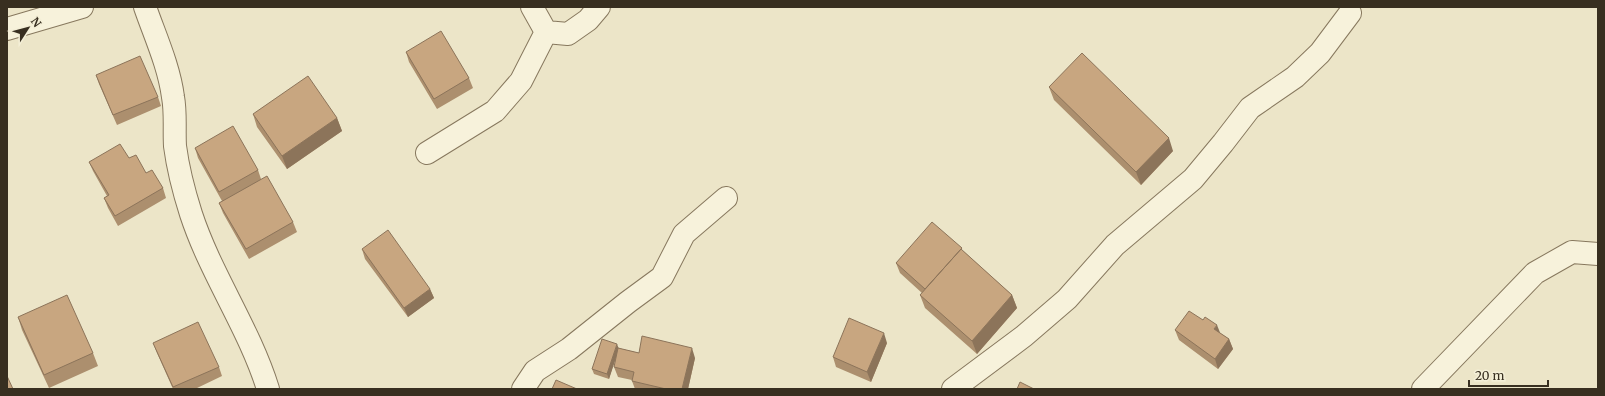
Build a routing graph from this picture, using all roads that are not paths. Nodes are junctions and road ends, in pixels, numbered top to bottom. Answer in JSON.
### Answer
{"nodes":[{"id":1,"x":82,"y":7,"type":"edge"},
{"id":2,"x":145,"y":7,"type":"edge"},
{"id":3,"x":532,"y":7,"type":"edge"},
{"id":4,"x":599,"y":7,"type":"edge"},
{"id":5,"x":1350,"y":12,"type":"dead end"},
{"id":6,"x":7,"y":29,"type":"edge"},
{"id":7,"x":546,"y":32,"type":"junction"},
{"id":8,"x":427,"y":153,"type":"dead end"},
{"id":9,"x":726,"y":198,"type":"dead end"},
{"id":10,"x":1598,"y":254,"type":"edge"},
{"id":11,"x":268,"y":389,"type":"edge"},
{"id":12,"x":523,"y":389,"type":"edge"},
{"id":13,"x":953,"y":389,"type":"edge"},
{"id":14,"x":1423,"y":389,"type":"edge"}],
"edges":[{"from":1,"to":6,"type":"street"},
{"from":2,"to":11,"type":"street"},
{"from":3,"to":7,"type":"street"},
{"from":4,"to":7,"type":"street"},
{"from":5,"to":13,"type":"street"},
{"from":7,"to":8,"type":"street"},
{"from":9,"to":12,"type":"street"},
{"from":10,"to":14,"type":"street"}]}
